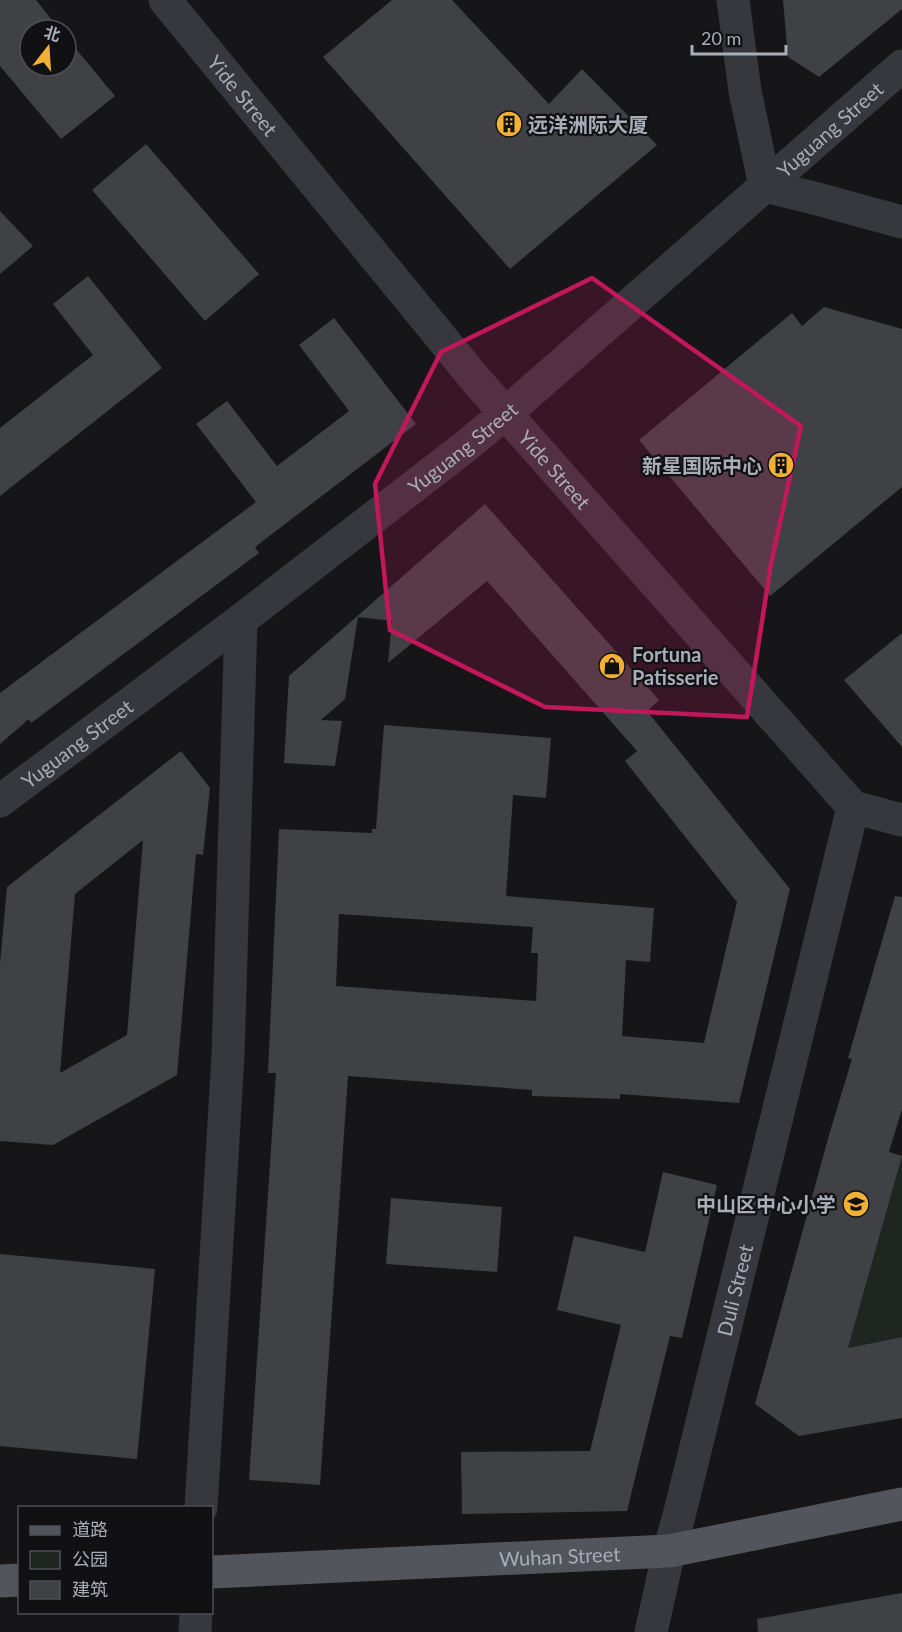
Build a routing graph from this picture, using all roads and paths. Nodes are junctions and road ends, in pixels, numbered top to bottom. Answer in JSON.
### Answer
{"nodes":[{"id":1,"x":165,"y":0,"type":"edge"},
{"id":2,"x":733,"y":0,"type":"edge"},
{"id":3,"x":902,"y":66,"type":"edge"},
{"id":4,"x":765,"y":186,"type":"junction"},
{"id":5,"x":902,"y":222,"type":"edge"},
{"id":6,"x":506,"y":413,"type":"junction"},
{"id":7,"x":241,"y":620,"type":"junction"},
{"id":8,"x":0,"y":801,"type":"edge"},
{"id":9,"x":853,"y":807,"type":"junction"},
{"id":10,"x":902,"y":820,"type":"edge"},
{"id":11,"x":902,"y":1504,"type":"edge"},
{"id":12,"x":201,"y":1506,"type":"edge"},
{"id":13,"x":669,"y":1551,"type":"junction"},
{"id":14,"x":213,"y":1572,"type":"edge"},
{"id":15,"x":18,"y":1580,"type":"edge"},
{"id":16,"x":0,"y":1581,"type":"edge"},
{"id":17,"x":196,"y":1614,"type":"edge"},
{"id":18,"x":195,"y":1632,"type":"edge"},
{"id":19,"x":651,"y":1632,"type":"edge"}],
"edges":[{"from":1,"to":6,"type":"street","name":"Yide Street"},
{"from":2,"to":4,"type":"street"},
{"from":3,"to":4,"type":"street","name":"Yuguang Street"},
{"from":4,"to":5,"type":"street"},
{"from":4,"to":6,"type":"street","name":"Yuguang Street"},
{"from":6,"to":7,"type":"street","name":"Yuguang Street"},
{"from":6,"to":9,"type":"street","name":"Yide Street"},
{"from":7,"to":8,"type":"street","name":"Yuguang Street"},
{"from":7,"to":12,"type":"street"},
{"from":9,"to":10,"type":"street"},
{"from":9,"to":13,"type":"street","name":"Duli Street"},
{"from":11,"to":13,"type":"main road","name":"Wuhan Street"},
{"from":13,"to":14,"type":"main road","name":"Wuhan Street"},
{"from":13,"to":19,"type":"street","name":"Duli Street"},
{"from":15,"to":16,"type":"main road"},
{"from":17,"to":18,"type":"street"}]}
